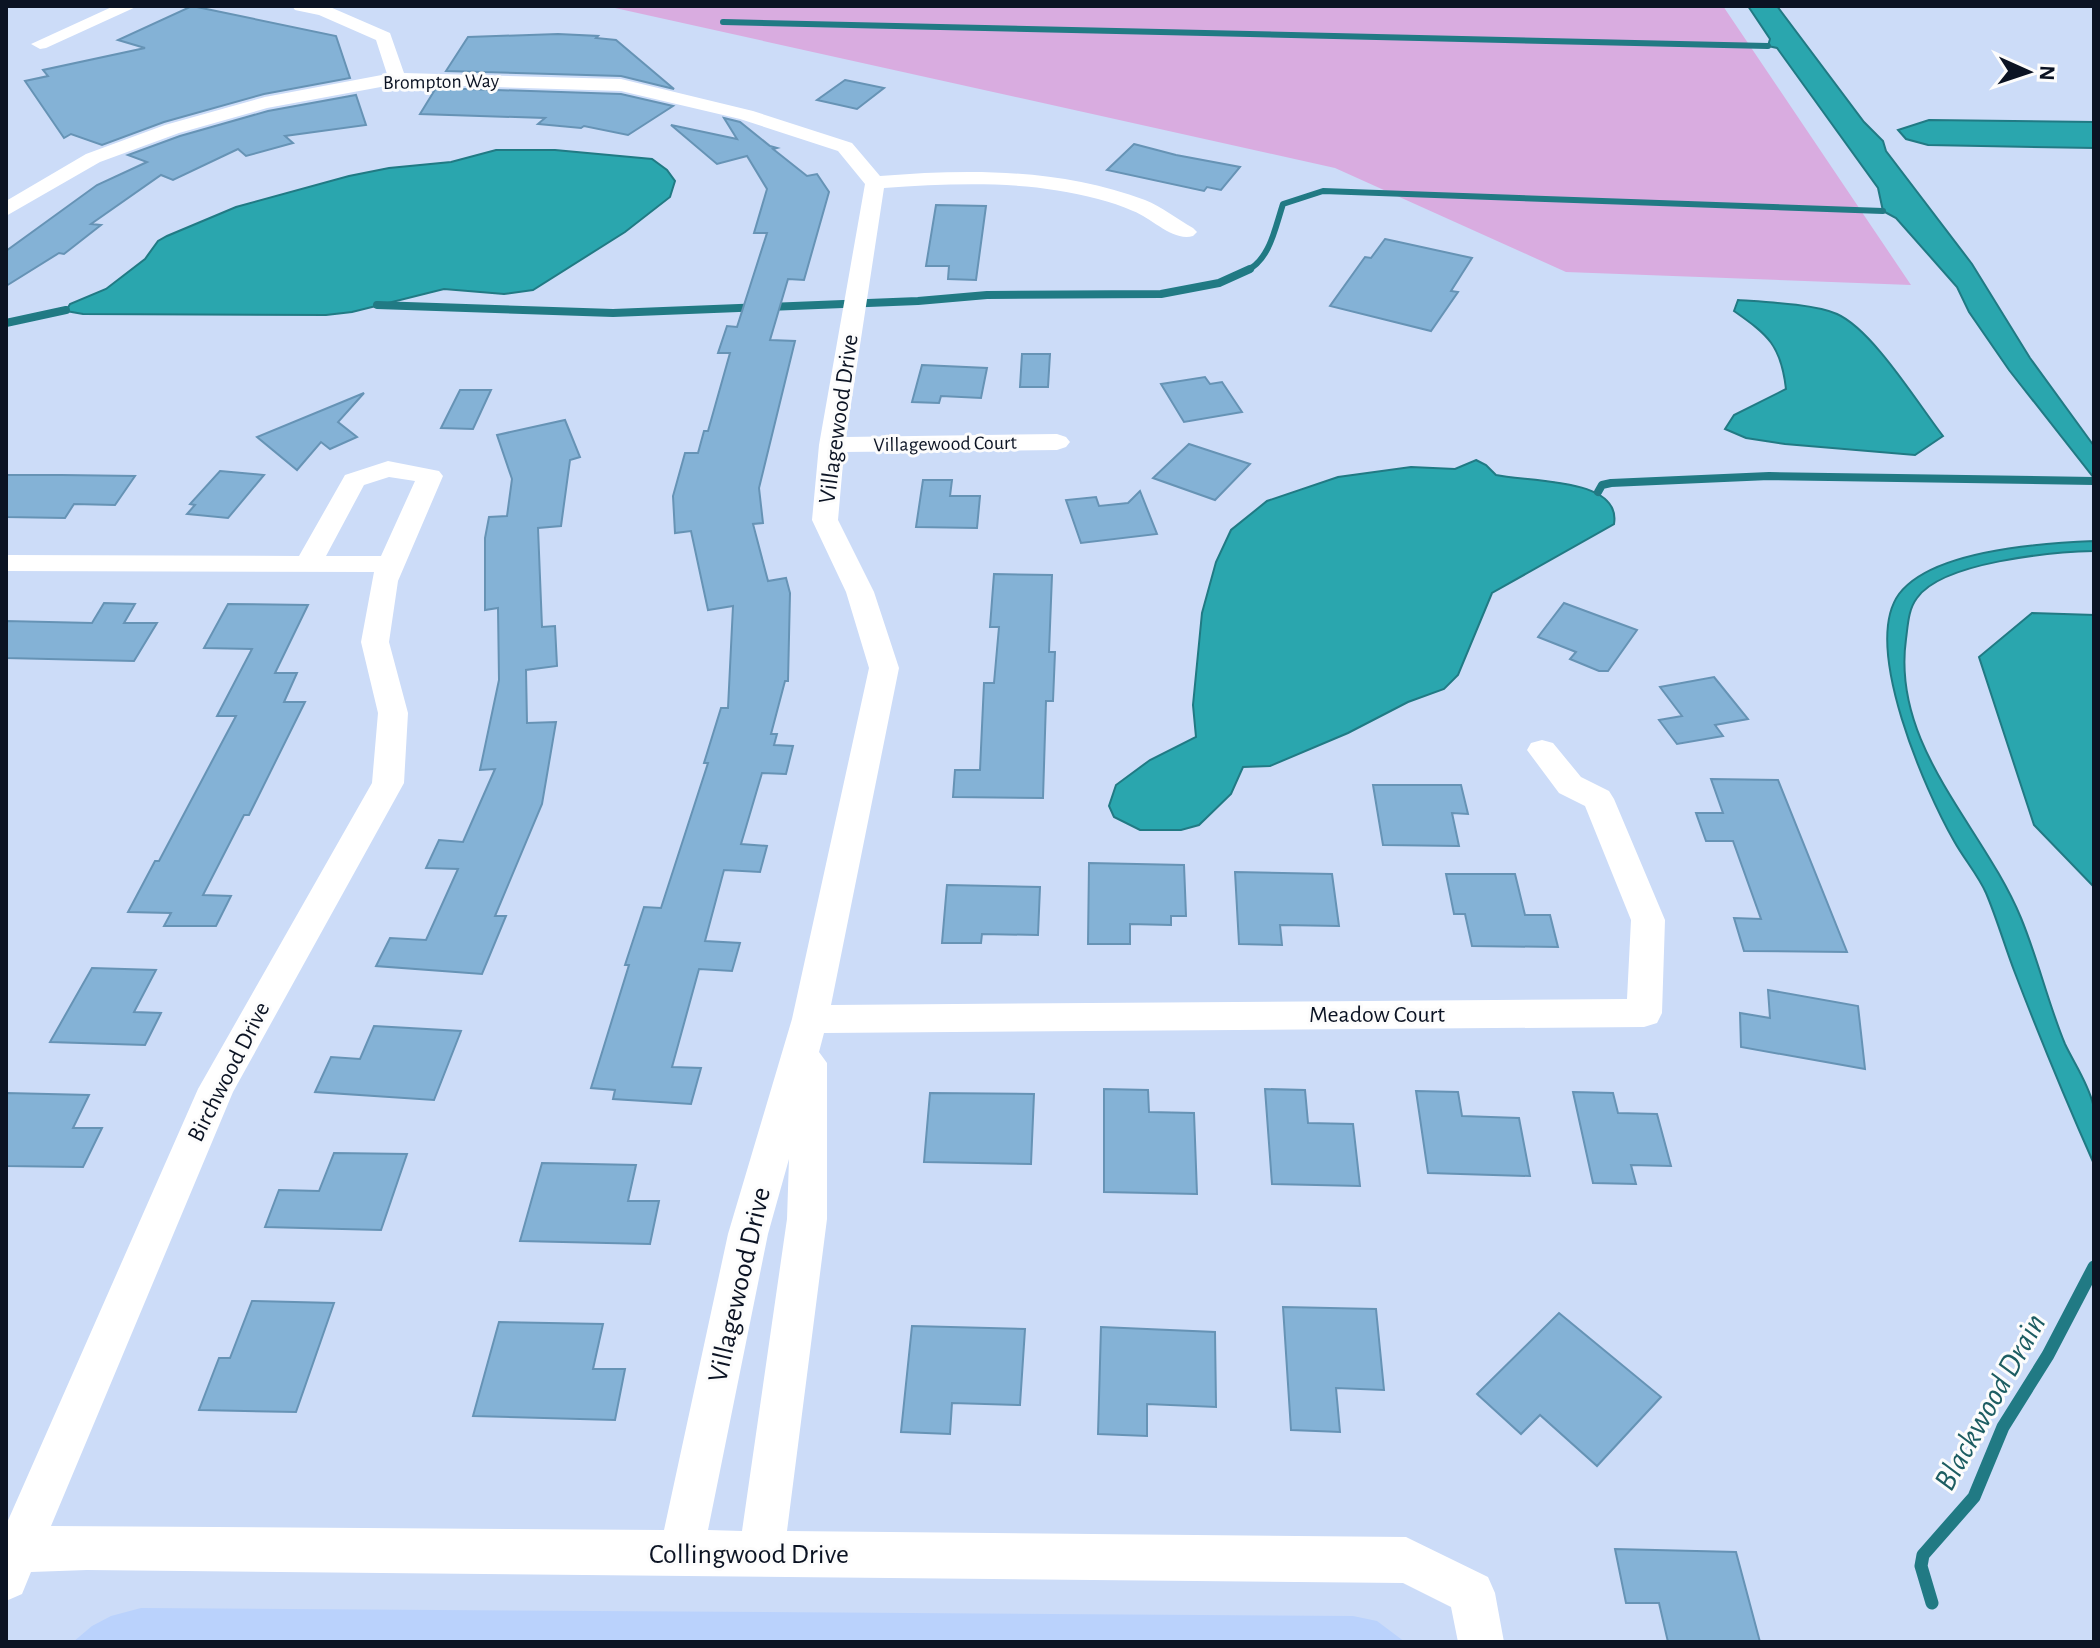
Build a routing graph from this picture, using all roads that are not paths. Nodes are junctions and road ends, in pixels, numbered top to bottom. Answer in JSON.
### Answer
{"nodes":[{"id":1,"x":129,"y":6,"type":"edge"},
{"id":2,"x":301,"y":6,"type":"edge"},
{"id":3,"x":40,"y":44,"type":"dead end"},
{"id":4,"x":397,"y":78,"type":"junction"},
{"id":5,"x":875,"y":183,"type":"junction"},
{"id":6,"x":6,"y":210,"type":"edge"},
{"id":7,"x":1186,"y":232,"type":"dead end"},
{"id":8,"x":1057,"y":442,"type":"dead end"},
{"id":9,"x":832,"y":445,"type":"junction"},
{"id":10,"x":6,"y":563,"type":"edge"},
{"id":11,"x":308,"y":564,"type":"junction"},
{"id":12,"x":390,"y":564,"type":"junction"},
{"id":13,"x":1542,"y":750,"type":"dead end"},
{"id":14,"x":810,"y":1019,"type":"junction"},
{"id":15,"x":681,"y":1554,"type":"junction"},
{"id":16,"x":761,"y":1555,"type":"junction"},
{"id":17,"x":12,"y":1564,"type":"edge"},
{"id":18,"x":1481,"y":1642,"type":"edge"}],
"edges":[{"from":1,"to":3,"type":"street"},
{"from":2,"to":4,"type":"street"},
{"from":4,"to":5,"type":"street","name":"Brompton Way"},
{"from":4,"to":6,"type":"street","name":"Brompton Way"},
{"from":5,"to":7,"type":"street"},
{"from":5,"to":9,"type":"street","name":"Villagewood Drive"},
{"from":8,"to":9,"type":"street","name":"Villagewood Court"},
{"from":9,"to":14,"type":"street","name":"Villagewood Drive"},
{"from":10,"to":11,"type":"street"},
{"from":11,"to":12,"type":"street"},
{"from":11,"to":12,"type":"street","name":"Birchwood Drive"},
{"from":12,"to":17,"type":"street","name":"Birchwood Drive"},
{"from":13,"to":14,"type":"street","name":"Meadow Court"},
{"from":14,"to":15,"type":"street","name":"Villagewood Drive"},
{"from":14,"to":16,"type":"street","name":"Villagewood Drive"},
{"from":15,"to":16,"type":"street","name":"Collingwood Drive"},
{"from":15,"to":17,"type":"street","name":"Collingwood Drive"},
{"from":16,"to":18,"type":"street","name":"Collingwood Drive"}]}
